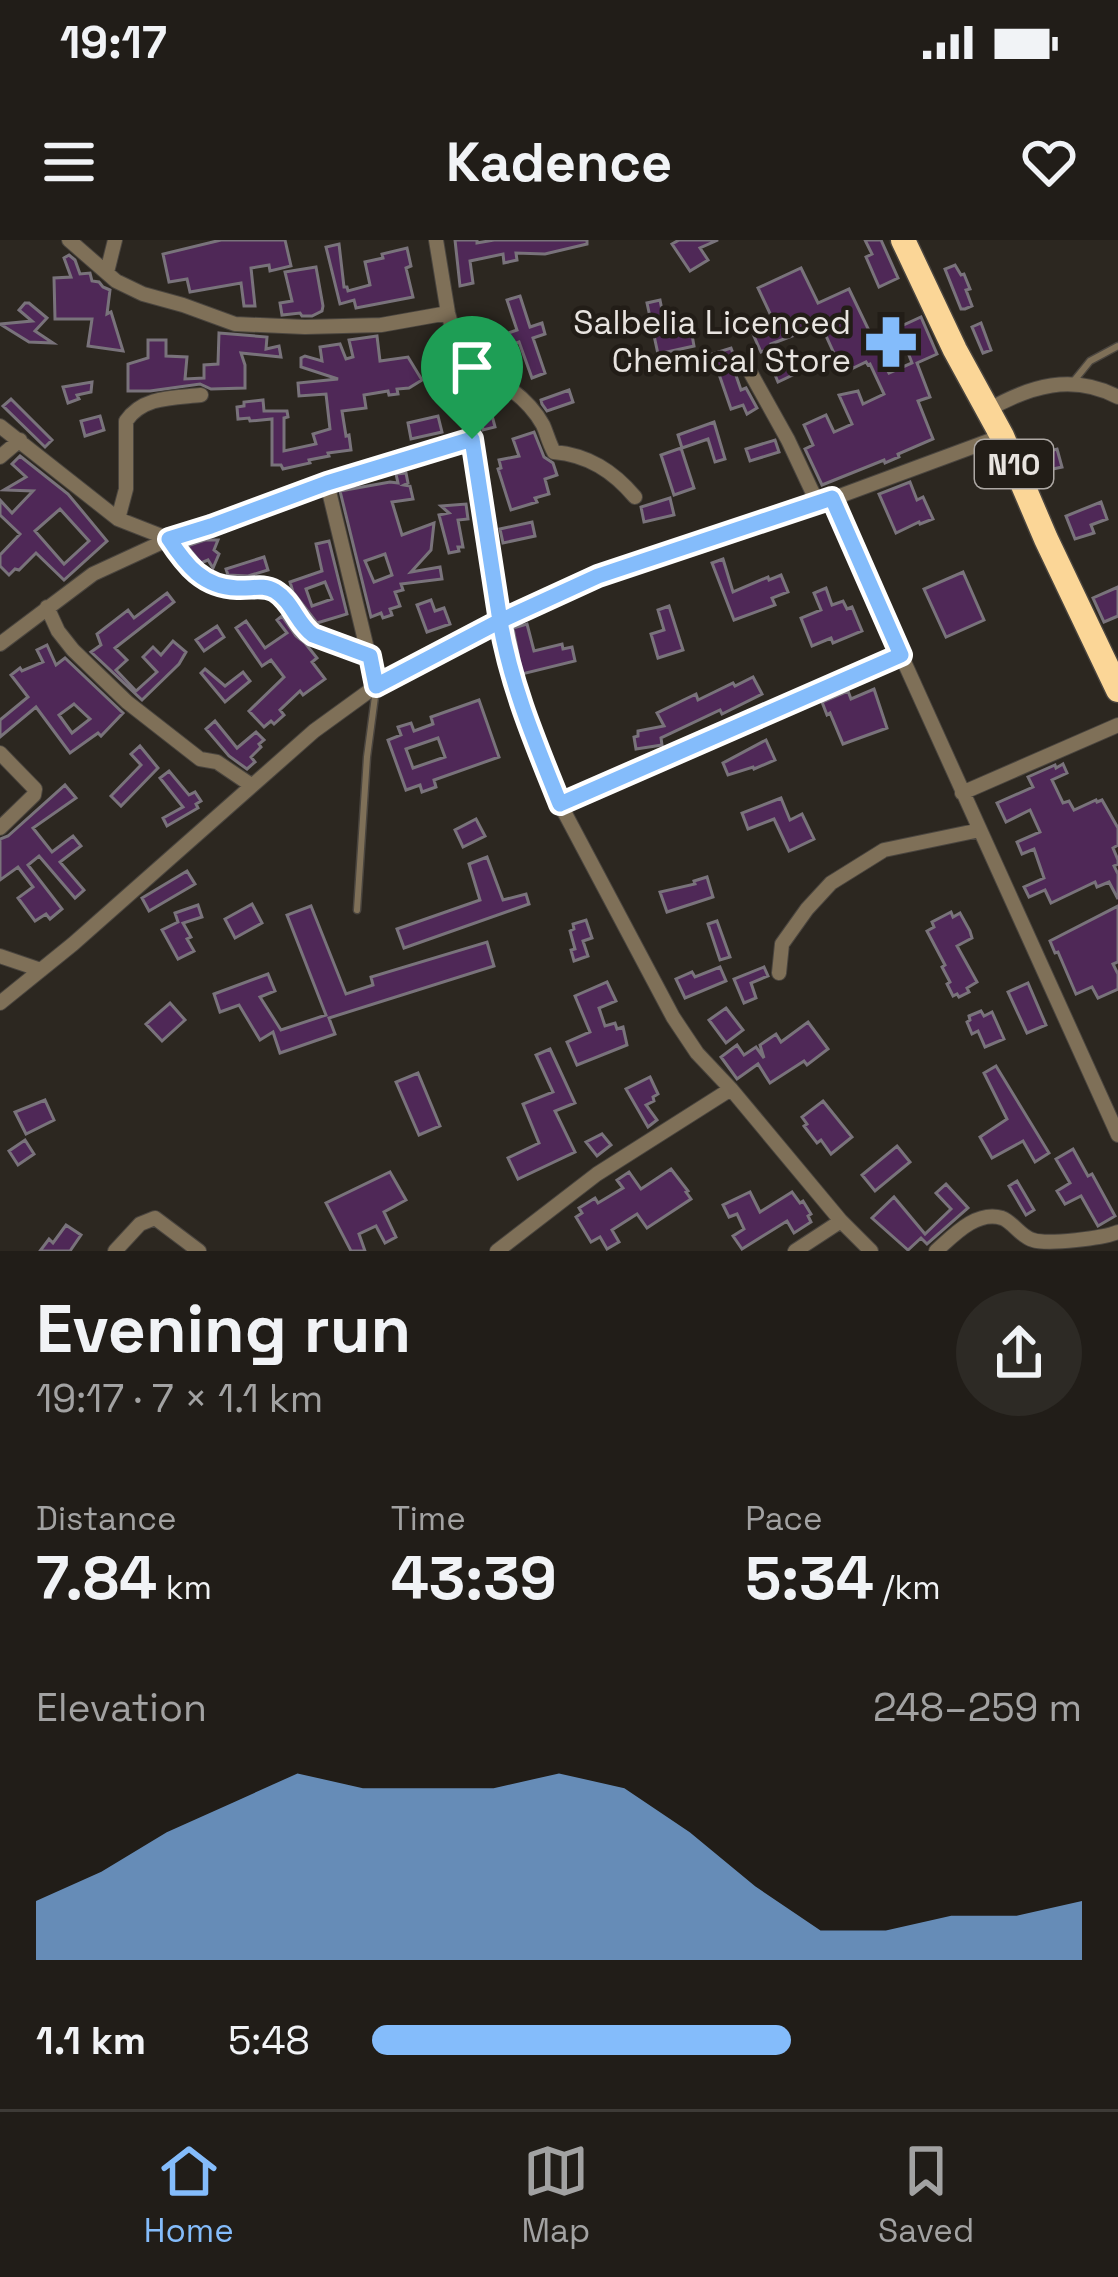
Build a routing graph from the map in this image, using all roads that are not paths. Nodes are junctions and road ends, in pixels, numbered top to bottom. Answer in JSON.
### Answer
{"nodes":[{"id":1,"x":69,"y":240,"type":"edge"},
{"id":2,"x":115,"y":240,"type":"edge"},
{"id":3,"x":436,"y":240,"type":"edge"},
{"id":4,"x":903,"y":240,"type":"edge"},
{"id":5,"x":107,"y":272,"type":"junction"},
{"id":6,"x":448,"y":313,"type":"junction"},
{"id":7,"x":1118,"y":346,"type":"edge"},
{"id":8,"x":460,"y":360,"type":"junction"},
{"id":9,"x":744,"y":361,"type":"dead end"},
{"id":10,"x":1072,"y":382,"type":"junction"},
{"id":11,"x":201,"y":394,"type":"dead end"},
{"id":12,"x":1118,"y":397,"type":"edge"},
{"id":13,"x":988,"y":410,"type":"junction"},
{"id":14,"x":0,"y":426,"type":"edge"},
{"id":15,"x":1002,"y":436,"type":"junction"},
{"id":16,"x":472,"y":439,"type":"junction"},
{"id":17,"x":20,"y":440,"type":"junction"},
{"id":18,"x":0,"y":457,"type":"edge"},
{"id":19,"x":327,"y":483,"type":"junction"},
{"id":20,"x":635,"y":497,"type":"dead end"},
{"id":21,"x":825,"y":501,"type":"junction"},
{"id":22,"x":118,"y":519,"type":"junction"},
{"id":23,"x":169,"y":539,"type":"junction"},
{"id":24,"x":47,"y":607,"type":"junction"},
{"id":25,"x":500,"y":621,"type":"junction"},
{"id":26,"x":0,"y":644,"type":"edge"},
{"id":27,"x":901,"y":655,"type":"junction"},
{"id":28,"x":370,"y":656,"type":"junction"},
{"id":29,"x":376,"y":686,"type":"junction"},
{"id":30,"x":1118,"y":690,"type":"edge"},
{"id":31,"x":1118,"y":724,"type":"edge"},
{"id":32,"x":0,"y":753,"type":"edge"},
{"id":33,"x":251,"y":785,"type":"junction"},
{"id":34,"x":962,"y":793,"type":"junction"},
{"id":35,"x":560,"y":804,"type":"junction"},
{"id":36,"x":0,"y":828,"type":"edge"},
{"id":37,"x":980,"y":830,"type":"junction"},
{"id":38,"x":357,"y":910,"type":"dead end"},
{"id":39,"x":0,"y":956,"type":"edge"},
{"id":40,"x":41,"y":970,"type":"junction"},
{"id":41,"x":778,"y":974,"type":"dead end"},
{"id":42,"x":0,"y":1003,"type":"edge"},
{"id":43,"x":731,"y":1089,"type":"junction"},
{"id":44,"x":1118,"y":1135,"type":"edge"},
{"id":45,"x":841,"y":1221,"type":"junction"},
{"id":46,"x":1118,"y":1232,"type":"edge"},
{"id":47,"x":115,"y":1251,"type":"edge"},
{"id":48,"x":199,"y":1251,"type":"edge"},
{"id":49,"x":497,"y":1251,"type":"edge"},
{"id":50,"x":795,"y":1251,"type":"edge"},
{"id":51,"x":871,"y":1251,"type":"edge"},
{"id":52,"x":936,"y":1251,"type":"edge"}],
"edges":[{"from":1,"to":5,"type":"street"},
{"from":2,"to":5,"type":"street"},
{"from":3,"to":6,"type":"street"},
{"from":4,"to":13,"type":"highway","number":"N10"},
{"from":5,"to":6,"type":"street"},
{"from":6,"to":8,"type":"street"},
{"from":7,"to":10,"type":"lane"},
{"from":8,"to":16,"type":"street"},
{"from":8,"to":20,"type":"street"},
{"from":9,"to":21,"type":"street"},
{"from":10,"to":12,"type":"street"},
{"from":10,"to":13,"type":"street"},
{"from":11,"to":22,"type":"street"},
{"from":13,"to":15,"type":"highway","number":"N10"},
{"from":14,"to":17,"type":"street"},
{"from":15,"to":21,"type":"street"},
{"from":15,"to":30,"type":"highway","number":"N10"},
{"from":16,"to":19,"type":"street"},
{"from":16,"to":25,"type":"street"},
{"from":17,"to":18,"type":"street"},
{"from":17,"to":22,"type":"street"},
{"from":19,"to":23,"type":"street"},
{"from":19,"to":28,"type":"street"},
{"from":21,"to":25,"type":"street"},
{"from":21,"to":27,"type":"street"},
{"from":22,"to":23,"type":"street"},
{"from":23,"to":24,"type":"street"},
{"from":23,"to":28,"type":"street"},
{"from":24,"to":26,"type":"street"},
{"from":24,"to":33,"type":"street"},
{"from":25,"to":29,"type":"street"},
{"from":25,"to":35,"type":"street"},
{"from":27,"to":34,"type":"street"},
{"from":27,"to":35,"type":"street"},
{"from":28,"to":29,"type":"street"},
{"from":29,"to":33,"type":"street"},
{"from":29,"to":38,"type":"lane"},
{"from":31,"to":34,"type":"street"},
{"from":32,"to":36,"type":"street"},
{"from":33,"to":40,"type":"street"},
{"from":34,"to":37,"type":"street"},
{"from":35,"to":43,"type":"street"},
{"from":37,"to":41,"type":"street"},
{"from":37,"to":44,"type":"street"},
{"from":39,"to":40,"type":"street"},
{"from":40,"to":42,"type":"street"},
{"from":43,"to":45,"type":"street"},
{"from":43,"to":49,"type":"street"},
{"from":45,"to":50,"type":"street"},
{"from":45,"to":51,"type":"street"},
{"from":46,"to":52,"type":"street"},
{"from":47,"to":48,"type":"street"}]}
